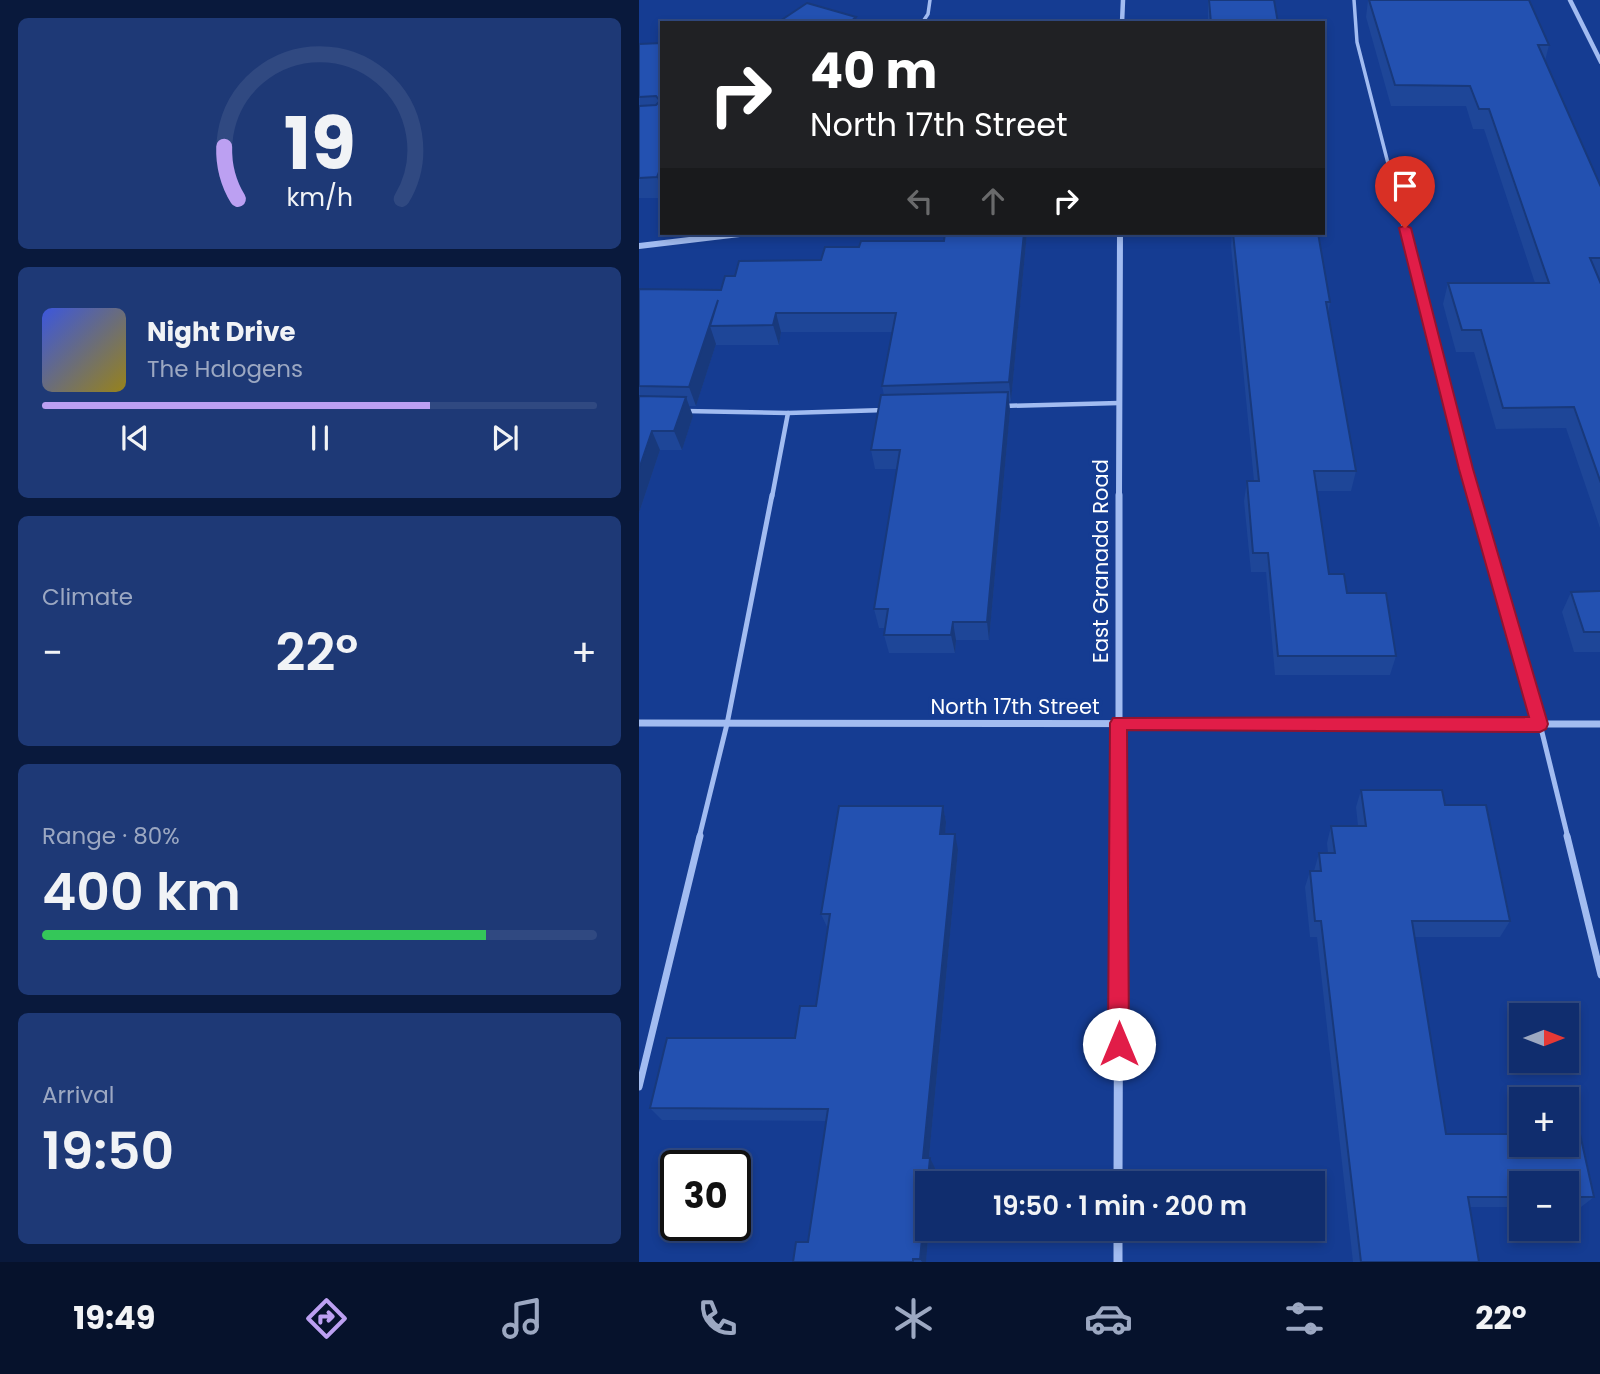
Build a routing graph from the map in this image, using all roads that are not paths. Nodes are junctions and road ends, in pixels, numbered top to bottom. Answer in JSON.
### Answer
{"nodes":[{"id":1,"x":930,"y":0,"type":"edge"},
{"id":2,"x":1123,"y":0,"type":"edge"},
{"id":3,"x":1354,"y":0,"type":"edge"},
{"id":4,"x":1570,"y":0,"type":"edge"},
{"id":5,"x":923,"y":21,"type":"edge"},
{"id":6,"x":1122,"y":21,"type":"edge"},
{"id":7,"x":1600,"y":61,"type":"edge"},
{"id":8,"x":731,"y":235,"type":"edge"},
{"id":9,"x":1120,"y":235,"type":"edge"},
{"id":10,"x":639,"y":246,"type":"edge"},
{"id":11,"x":1119,"y":403,"type":"junction"},
{"id":12,"x":995,"y":407,"type":"edge"},
{"id":13,"x":899,"y":410,"type":"edge"},
{"id":14,"x":680,"y":411,"type":"edge"},
{"id":15,"x":788,"y":412,"type":"junction"},
{"id":16,"x":639,"y":723,"type":"edge"},
{"id":17,"x":1119,"y":723,"type":"junction"},
{"id":18,"x":727,"y":724,"type":"junction"},
{"id":19,"x":1540,"y":724,"type":"junction"},
{"id":20,"x":1600,"y":724,"type":"edge"},
{"id":21,"x":1600,"y":975,"type":"edge"},
{"id":22,"x":639,"y":1087,"type":"edge"},
{"id":23,"x":1118,"y":1171,"type":"edge"},
{"id":24,"x":1118,"y":1241,"type":"edge"},
{"id":25,"x":1118,"y":1262,"type":"edge"}],
"edges":[{"from":1,"to":5,"type":"lane"},
{"from":2,"to":6,"type":"street"},
{"from":3,"to":19,"type":"lane"},
{"from":4,"to":7,"type":"street"},
{"from":8,"to":10,"type":"street"},
{"from":9,"to":11,"type":"street","name":"East Granada Road"},
{"from":11,"to":12,"type":"lane"},
{"from":11,"to":17,"type":"street","name":"East Granada Road"},
{"from":13,"to":15,"type":"lane"},
{"from":14,"to":15,"type":"lane"},
{"from":15,"to":18,"type":"lane"},
{"from":16,"to":18,"type":"street","name":"North 17th Street"},
{"from":17,"to":18,"type":"street","name":"North 17th Street"},
{"from":17,"to":19,"type":"street","name":"North 17th Street"},
{"from":17,"to":23,"type":"street","name":"East Granada Road"},
{"from":18,"to":22,"type":"lane"},
{"from":19,"to":20,"type":"street","name":"North 17th Street"},
{"from":19,"to":21,"type":"lane"},
{"from":24,"to":25,"type":"street"}]}
